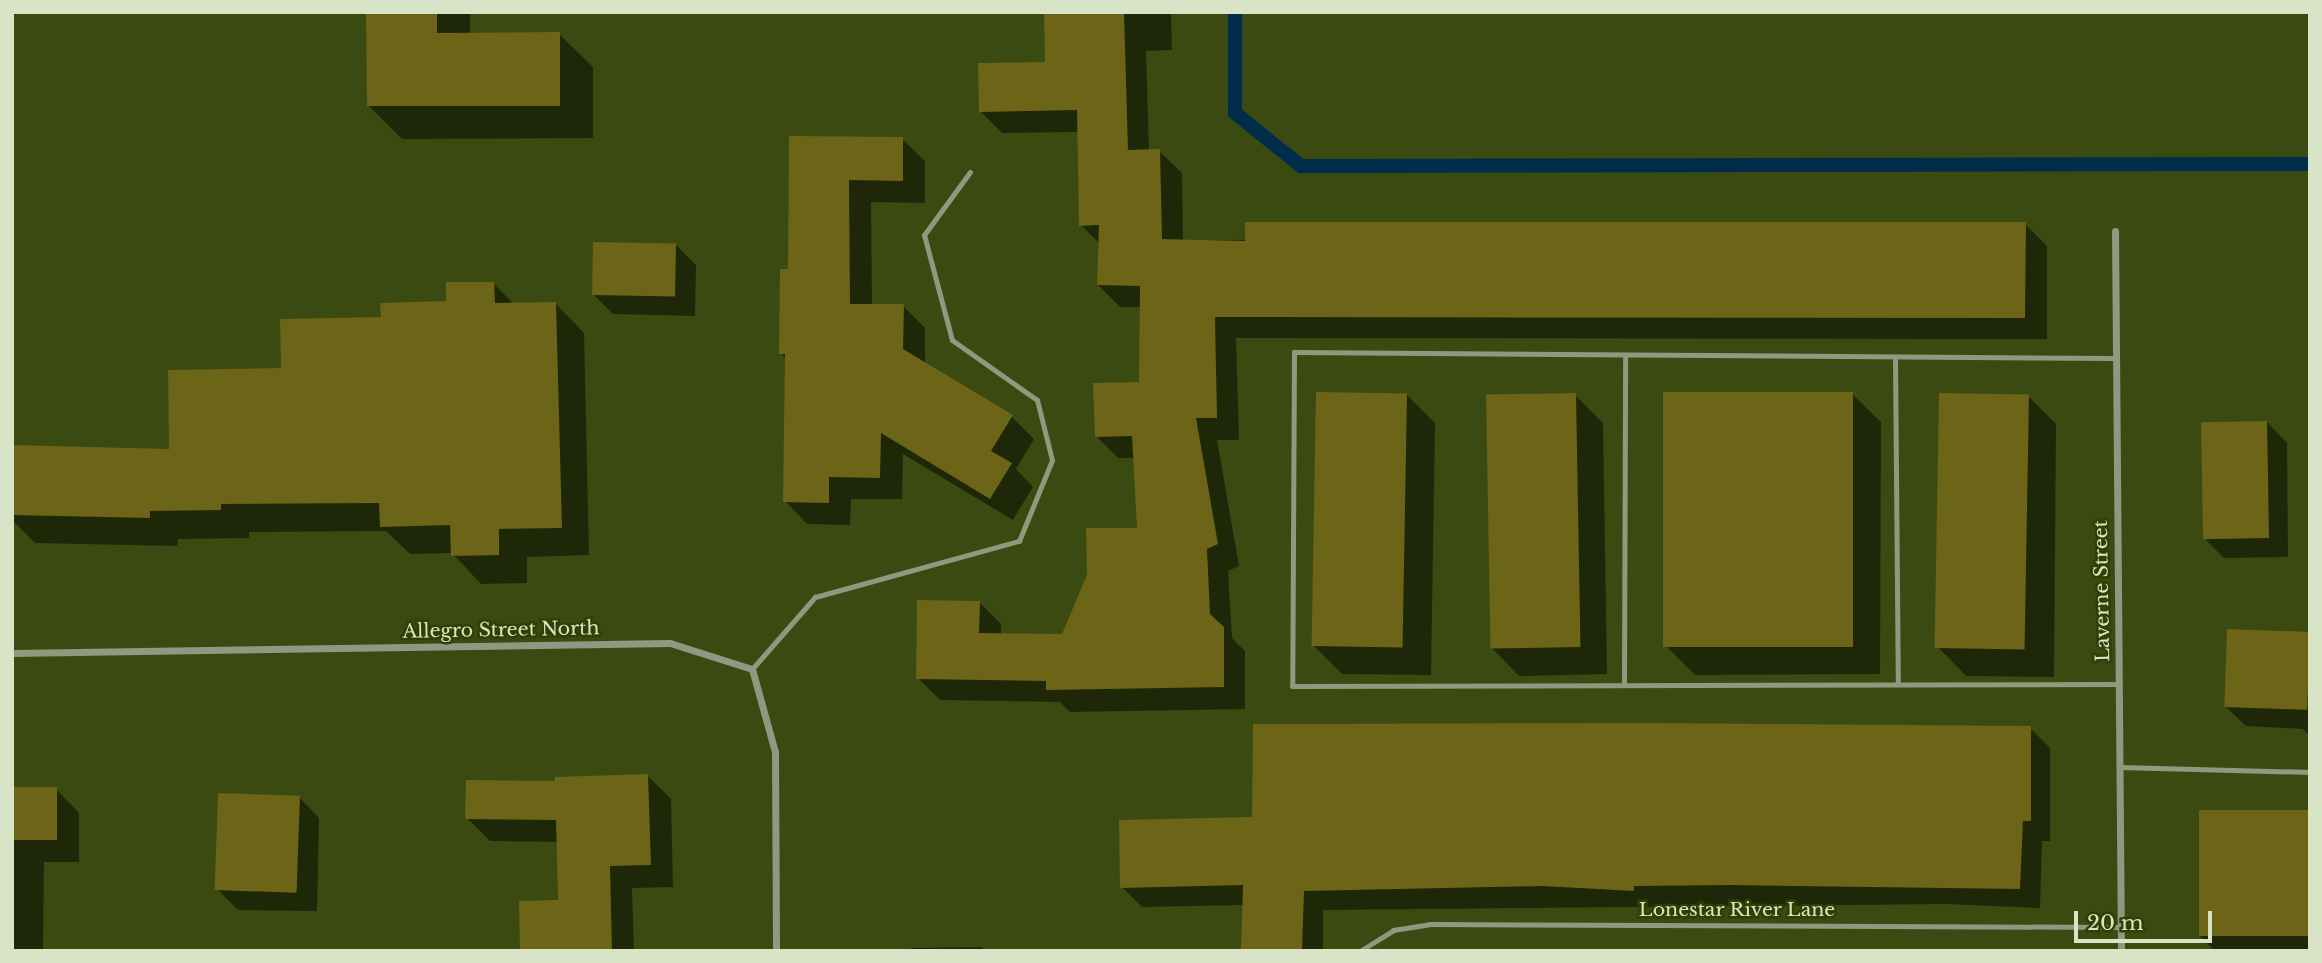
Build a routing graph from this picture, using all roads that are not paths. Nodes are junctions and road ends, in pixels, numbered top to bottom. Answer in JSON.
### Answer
{"nodes":[{"id":1,"x":970,"y":172,"type":"dead end"},
{"id":2,"x":2115,"y":231,"type":"dead end"},
{"id":3,"x":1625,"y":355,"type":"junction"},
{"id":4,"x":1895,"y":359,"type":"junction"},
{"id":5,"x":2115,"y":359,"type":"junction"},
{"id":6,"x":12,"y":653,"type":"edge"},
{"id":7,"x":752,"y":669,"type":"junction"},
{"id":8,"x":1898,"y":684,"type":"junction"},
{"id":9,"x":2119,"y":684,"type":"junction"},
{"id":10,"x":1624,"y":685,"type":"junction"},
{"id":11,"x":2120,"y":766,"type":"junction"},
{"id":12,"x":2310,"y":772,"type":"edge"},
{"id":13,"x":2121,"y":927,"type":"junction"},
{"id":14,"x":776,"y":951,"type":"edge"},
{"id":15,"x":1360,"y":951,"type":"edge"},
{"id":16,"x":2121,"y":951,"type":"edge"}],
"edges":[{"from":1,"to":7,"type":"lane"},
{"from":2,"to":5,"type":"street","name":"Laverne Street"},
{"from":3,"to":4,"type":"lane"},
{"from":3,"to":10,"type":"lane"},
{"from":3,"to":10,"type":"lane"},
{"from":4,"to":5,"type":"lane"},
{"from":4,"to":8,"type":"lane"},
{"from":5,"to":9,"type":"street","name":"Laverne Street"},
{"from":6,"to":7,"type":"street","name":"Allegro Street North"},
{"from":7,"to":14,"type":"street"},
{"from":8,"to":9,"type":"lane"},
{"from":8,"to":10,"type":"lane"},
{"from":9,"to":11,"type":"street","name":"Laverne Street"},
{"from":11,"to":12,"type":"lane"},
{"from":11,"to":13,"type":"street","name":"Laverne Street"},
{"from":13,"to":15,"type":"lane","name":"Lonestar River Lane"},
{"from":13,"to":16,"type":"street","name":"Laverne Street"}]}
